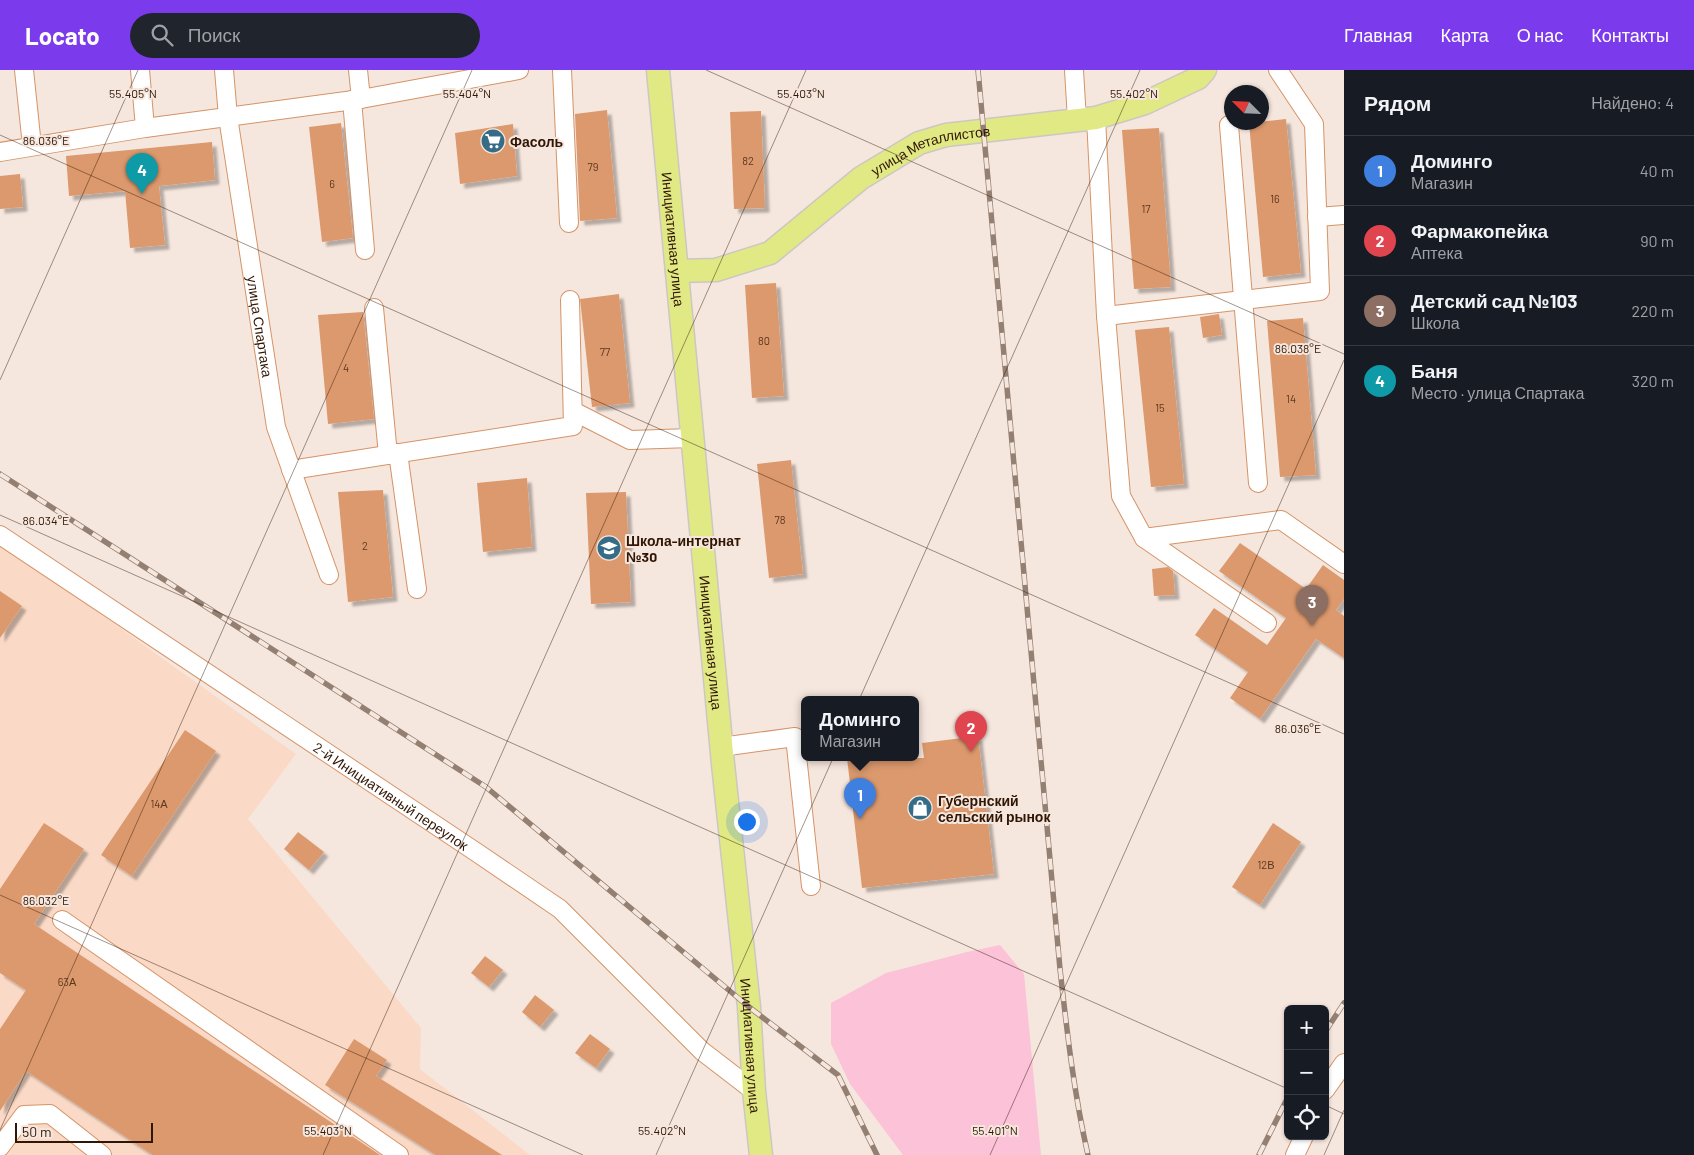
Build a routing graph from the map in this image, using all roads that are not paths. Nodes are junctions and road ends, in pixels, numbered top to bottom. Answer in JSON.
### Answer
{"nodes":[{"id":1,"x":24,"y":70,"type":"edge"},
{"id":2,"x":140,"y":70,"type":"edge"},
{"id":3,"x":224,"y":70,"type":"edge"},
{"id":4,"x":358,"y":70,"type":"edge"},
{"id":5,"x":519,"y":70,"type":"edge"},
{"id":6,"x":562,"y":70,"type":"edge"},
{"id":7,"x":658,"y":70,"type":"edge"},
{"id":8,"x":1074,"y":70,"type":"edge"},
{"id":9,"x":1206,"y":70,"type":"edge"},
{"id":10,"x":1278,"y":70,"type":"edge"},
{"id":11,"x":356,"y":99,"type":"junction"},
{"id":12,"x":228,"y":117,"type":"junction"},
{"id":13,"x":1087,"y":119,"type":"junction"},
{"id":14,"x":145,"y":128,"type":"junction"},
{"id":15,"x":1229,"y":130,"type":"edge"},
{"id":16,"x":32,"y":146,"type":"junction"},
{"id":17,"x":0,"y":152,"type":"edge"},
{"id":18,"x":1344,"y":215,"type":"edge"},
{"id":19,"x":1317,"y":218,"type":"junction"},
{"id":20,"x":569,"y":223,"type":"dead end"},
{"id":21,"x":365,"y":250,"type":"dead end"},
{"id":22,"x":677,"y":271,"type":"junction"},
{"id":23,"x":570,"y":300,"type":"dead end"},
{"id":24,"x":1243,"y":300,"type":"junction"},
{"id":25,"x":374,"y":308,"type":"dead end"},
{"id":26,"x":1106,"y":316,"type":"junction"},
{"id":27,"x":573,"y":411,"type":"junction"},
{"id":28,"x":692,"y":438,"type":"junction"},
{"id":29,"x":393,"y":454,"type":"junction"},
{"id":30,"x":291,"y":470,"type":"junction"},
{"id":31,"x":1258,"y":483,"type":"dead end"},
{"id":32,"x":0,"y":535,"type":"edge"},
{"id":33,"x":1144,"y":538,"type":"junction"},
{"id":34,"x":1344,"y":564,"type":"edge"},
{"id":35,"x":328,"y":575,"type":"dead end"},
{"id":36,"x":417,"y":589,"type":"dead end"},
{"id":37,"x":1268,"y":623,"type":"dead end"},
{"id":38,"x":800,"y":736,"type":"edge"},
{"id":39,"x":721,"y":747,"type":"junction"},
{"id":40,"x":801,"y":750,"type":"edge"},
{"id":41,"x":802,"y":761,"type":"edge"},
{"id":42,"x":811,"y":886,"type":"dead end"},
{"id":43,"x":62,"y":920,"type":"dead end"},
{"id":44,"x":1344,"y":1063,"type":"edge"},
{"id":45,"x":1329,"y":1084,"type":"edge"},
{"id":46,"x":754,"y":1091,"type":"junction"},
{"id":47,"x":1302,"y":1140,"type":"edge"},
{"id":48,"x":0,"y":1148,"type":"edge"},
{"id":49,"x":102,"y":1155,"type":"edge"},
{"id":50,"x":400,"y":1155,"type":"edge"},
{"id":51,"x":760,"y":1155,"type":"edge"},
{"id":52,"x":1295,"y":1155,"type":"edge"}],
"edges":[{"from":1,"to":16,"type":"street"},
{"from":2,"to":14,"type":"street"},
{"from":3,"to":12,"type":"street","name":"улица Спартака"},
{"from":4,"to":11,"type":"street"},
{"from":5,"to":11,"type":"street"},
{"from":6,"to":20,"type":"street"},
{"from":7,"to":22,"type":"main road","name":"Инициативная улица"},
{"from":8,"to":13,"type":"street"},
{"from":9,"to":13,"type":"main road","name":"улица Металлистов"},
{"from":10,"to":19,"type":"street"},
{"from":11,"to":12,"type":"street"},
{"from":11,"to":21,"type":"street"},
{"from":12,"to":14,"type":"street"},
{"from":12,"to":30,"type":"street","name":"улица Спартака"},
{"from":13,"to":22,"type":"main road","name":"улица Металлистов"},
{"from":13,"to":26,"type":"street"},
{"from":14,"to":16,"type":"street"},
{"from":15,"to":24,"type":"street"},
{"from":16,"to":17,"type":"street"},
{"from":18,"to":19,"type":"street"},
{"from":19,"to":24,"type":"street"},
{"from":22,"to":28,"type":"main road","name":"Инициативная улица"},
{"from":23,"to":27,"type":"street"},
{"from":24,"to":26,"type":"street"},
{"from":24,"to":31,"type":"street"},
{"from":25,"to":29,"type":"street"},
{"from":26,"to":33,"type":"street"},
{"from":27,"to":28,"type":"street"},
{"from":27,"to":29,"type":"street"},
{"from":28,"to":39,"type":"main road","name":"Инициативная улица"},
{"from":29,"to":30,"type":"street"},
{"from":29,"to":36,"type":"street"},
{"from":30,"to":35,"type":"street","name":"улица Спартака"},
{"from":32,"to":46,"type":"street","name":"2-й Инициативный переулок"},
{"from":33,"to":34,"type":"street"},
{"from":33,"to":37,"type":"street"},
{"from":38,"to":39,"type":"street"},
{"from":38,"to":40,"type":"street"},
{"from":39,"to":46,"type":"main road","name":"Инициативная улица"},
{"from":41,"to":42,"type":"street"},
{"from":43,"to":50,"type":"street"},
{"from":44,"to":45,"type":"street"},
{"from":46,"to":51,"type":"main road","name":"Инициативная улица"},
{"from":47,"to":52,"type":"street"},
{"from":48,"to":49,"type":"street"}]}
